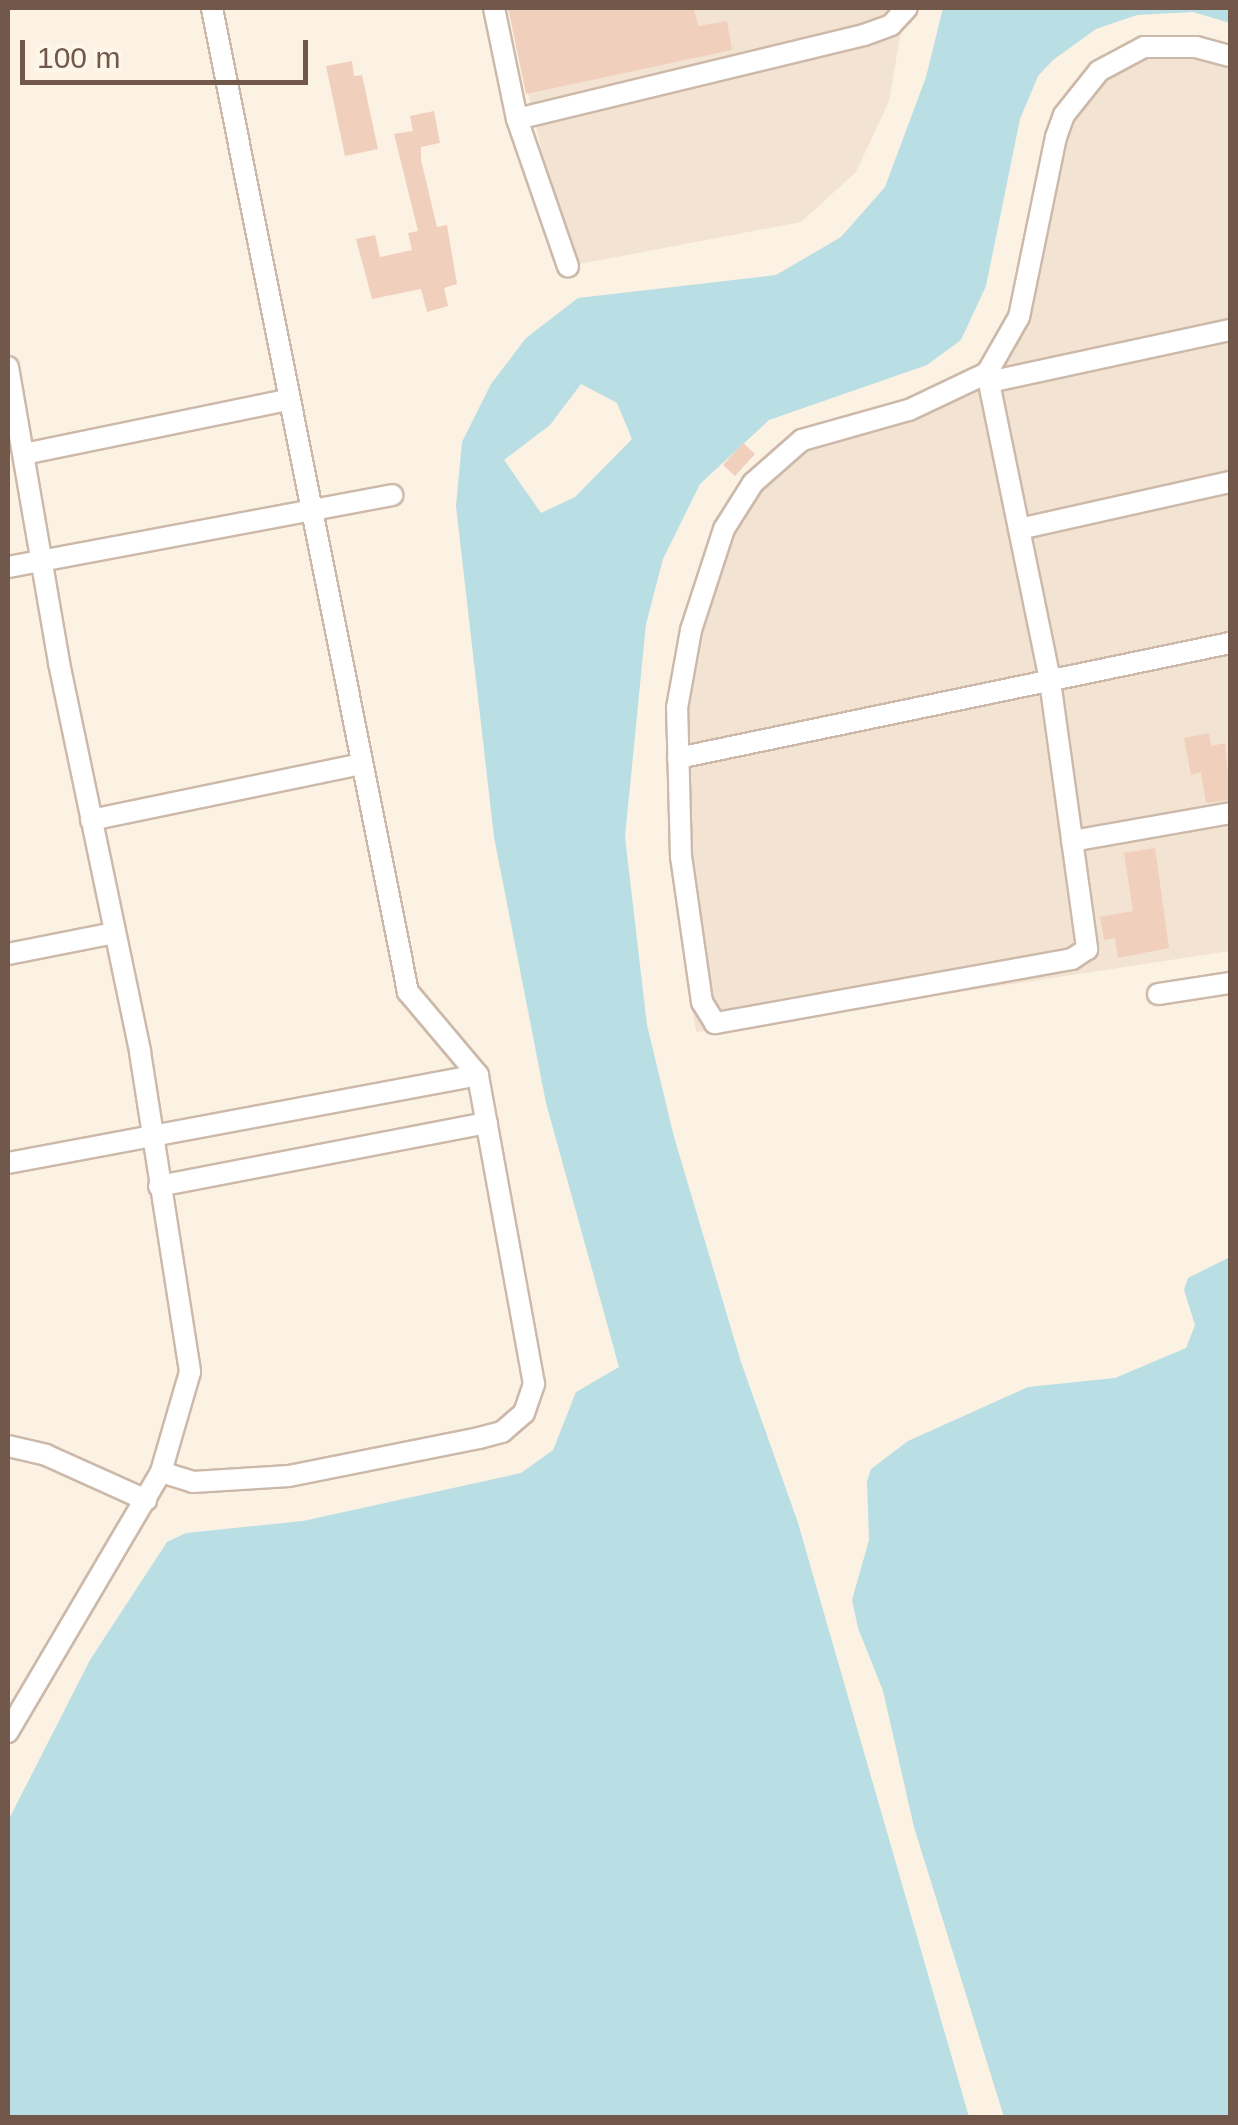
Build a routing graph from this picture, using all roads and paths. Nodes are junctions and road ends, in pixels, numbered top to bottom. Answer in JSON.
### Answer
{"nodes":[{"id":1,"x":212,"y":8,"type":"edge"},
{"id":2,"x":494,"y":8,"type":"edge"},
{"id":3,"x":908,"y":8,"type":"edge"},
{"id":4,"x":1230,"y":56,"type":"edge"},
{"id":5,"x":518,"y":119,"type":"junction"},
{"id":6,"x":568,"y":266,"type":"dead end"},
{"id":7,"x":1230,"y":330,"type":"edge"},
{"id":8,"x":8,"y":378,"type":"edge"},
{"id":9,"x":988,"y":378,"type":"junction"},
{"id":10,"x":288,"y":400,"type":"junction"},
{"id":11,"x":24,"y":454,"type":"junction"},
{"id":12,"x":1230,"y":482,"type":"edge"},
{"id":13,"x":392,"y":495,"type":"dead end"},
{"id":14,"x":309,"y":511,"type":"junction"},
{"id":15,"x":1019,"y":529,"type":"junction"},
{"id":16,"x":44,"y":561,"type":"junction"},
{"id":17,"x":8,"y":568,"type":"edge"},
{"id":18,"x":1230,"y":644,"type":"edge"},
{"id":19,"x":1050,"y":680,"type":"junction"},
{"id":20,"x":678,"y":758,"type":"junction"},
{"id":21,"x":361,"y":764,"type":"junction"},
{"id":22,"x":1230,"y":813,"type":"edge"},
{"id":23,"x":91,"y":820,"type":"junction"},
{"id":24,"x":1072,"y":841,"type":"junction"},
{"id":25,"x":114,"y":934,"type":"junction"},
{"id":26,"x":8,"y":954,"type":"edge"},
{"id":27,"x":1230,"y":984,"type":"edge"},
{"id":28,"x":1158,"y":994,"type":"dead end"},
{"id":29,"x":478,"y":1075,"type":"junction"},
{"id":30,"x":487,"y":1123,"type":"junction"},
{"id":31,"x":150,"y":1136,"type":"junction"},
{"id":32,"x":8,"y":1163,"type":"edge"},
{"id":33,"x":159,"y":1186,"type":"junction"},
{"id":34,"x":8,"y":1446,"type":"edge"},
{"id":35,"x":161,"y":1472,"type":"junction"},
{"id":36,"x":146,"y":1500,"type":"junction"},
{"id":37,"x":8,"y":1732,"type":"edge"}],
"edges":[{"from":1,"to":10,"type":"street"},
{"from":2,"to":5,"type":"street"},
{"from":3,"to":5,"type":"street"},
{"from":4,"to":9,"type":"street"},
{"from":5,"to":6,"type":"street"},
{"from":7,"to":9,"type":"street"},
{"from":8,"to":11,"type":"street"},
{"from":9,"to":15,"type":"street"},
{"from":9,"to":20,"type":"street"},
{"from":10,"to":11,"type":"street"},
{"from":10,"to":14,"type":"street"},
{"from":11,"to":16,"type":"street"},
{"from":12,"to":15,"type":"street"},
{"from":13,"to":14,"type":"street"},
{"from":14,"to":16,"type":"street"},
{"from":14,"to":21,"type":"street"},
{"from":15,"to":19,"type":"street"},
{"from":16,"to":17,"type":"street"},
{"from":16,"to":23,"type":"street"},
{"from":18,"to":19,"type":"street"},
{"from":19,"to":20,"type":"street"},
{"from":19,"to":24,"type":"street"},
{"from":20,"to":24,"type":"street"},
{"from":21,"to":23,"type":"street"},
{"from":21,"to":29,"type":"street"},
{"from":22,"to":24,"type":"street"},
{"from":23,"to":25,"type":"street"},
{"from":25,"to":26,"type":"street"},
{"from":25,"to":31,"type":"street"},
{"from":27,"to":28,"type":"street"},
{"from":29,"to":30,"type":"street"},
{"from":29,"to":31,"type":"street"},
{"from":30,"to":33,"type":"street"},
{"from":30,"to":35,"type":"street"},
{"from":31,"to":32,"type":"street"},
{"from":31,"to":33,"type":"street"},
{"from":33,"to":35,"type":"street"},
{"from":34,"to":36,"type":"street"},
{"from":35,"to":36,"type":"street"},
{"from":36,"to":37,"type":"street"}]}
